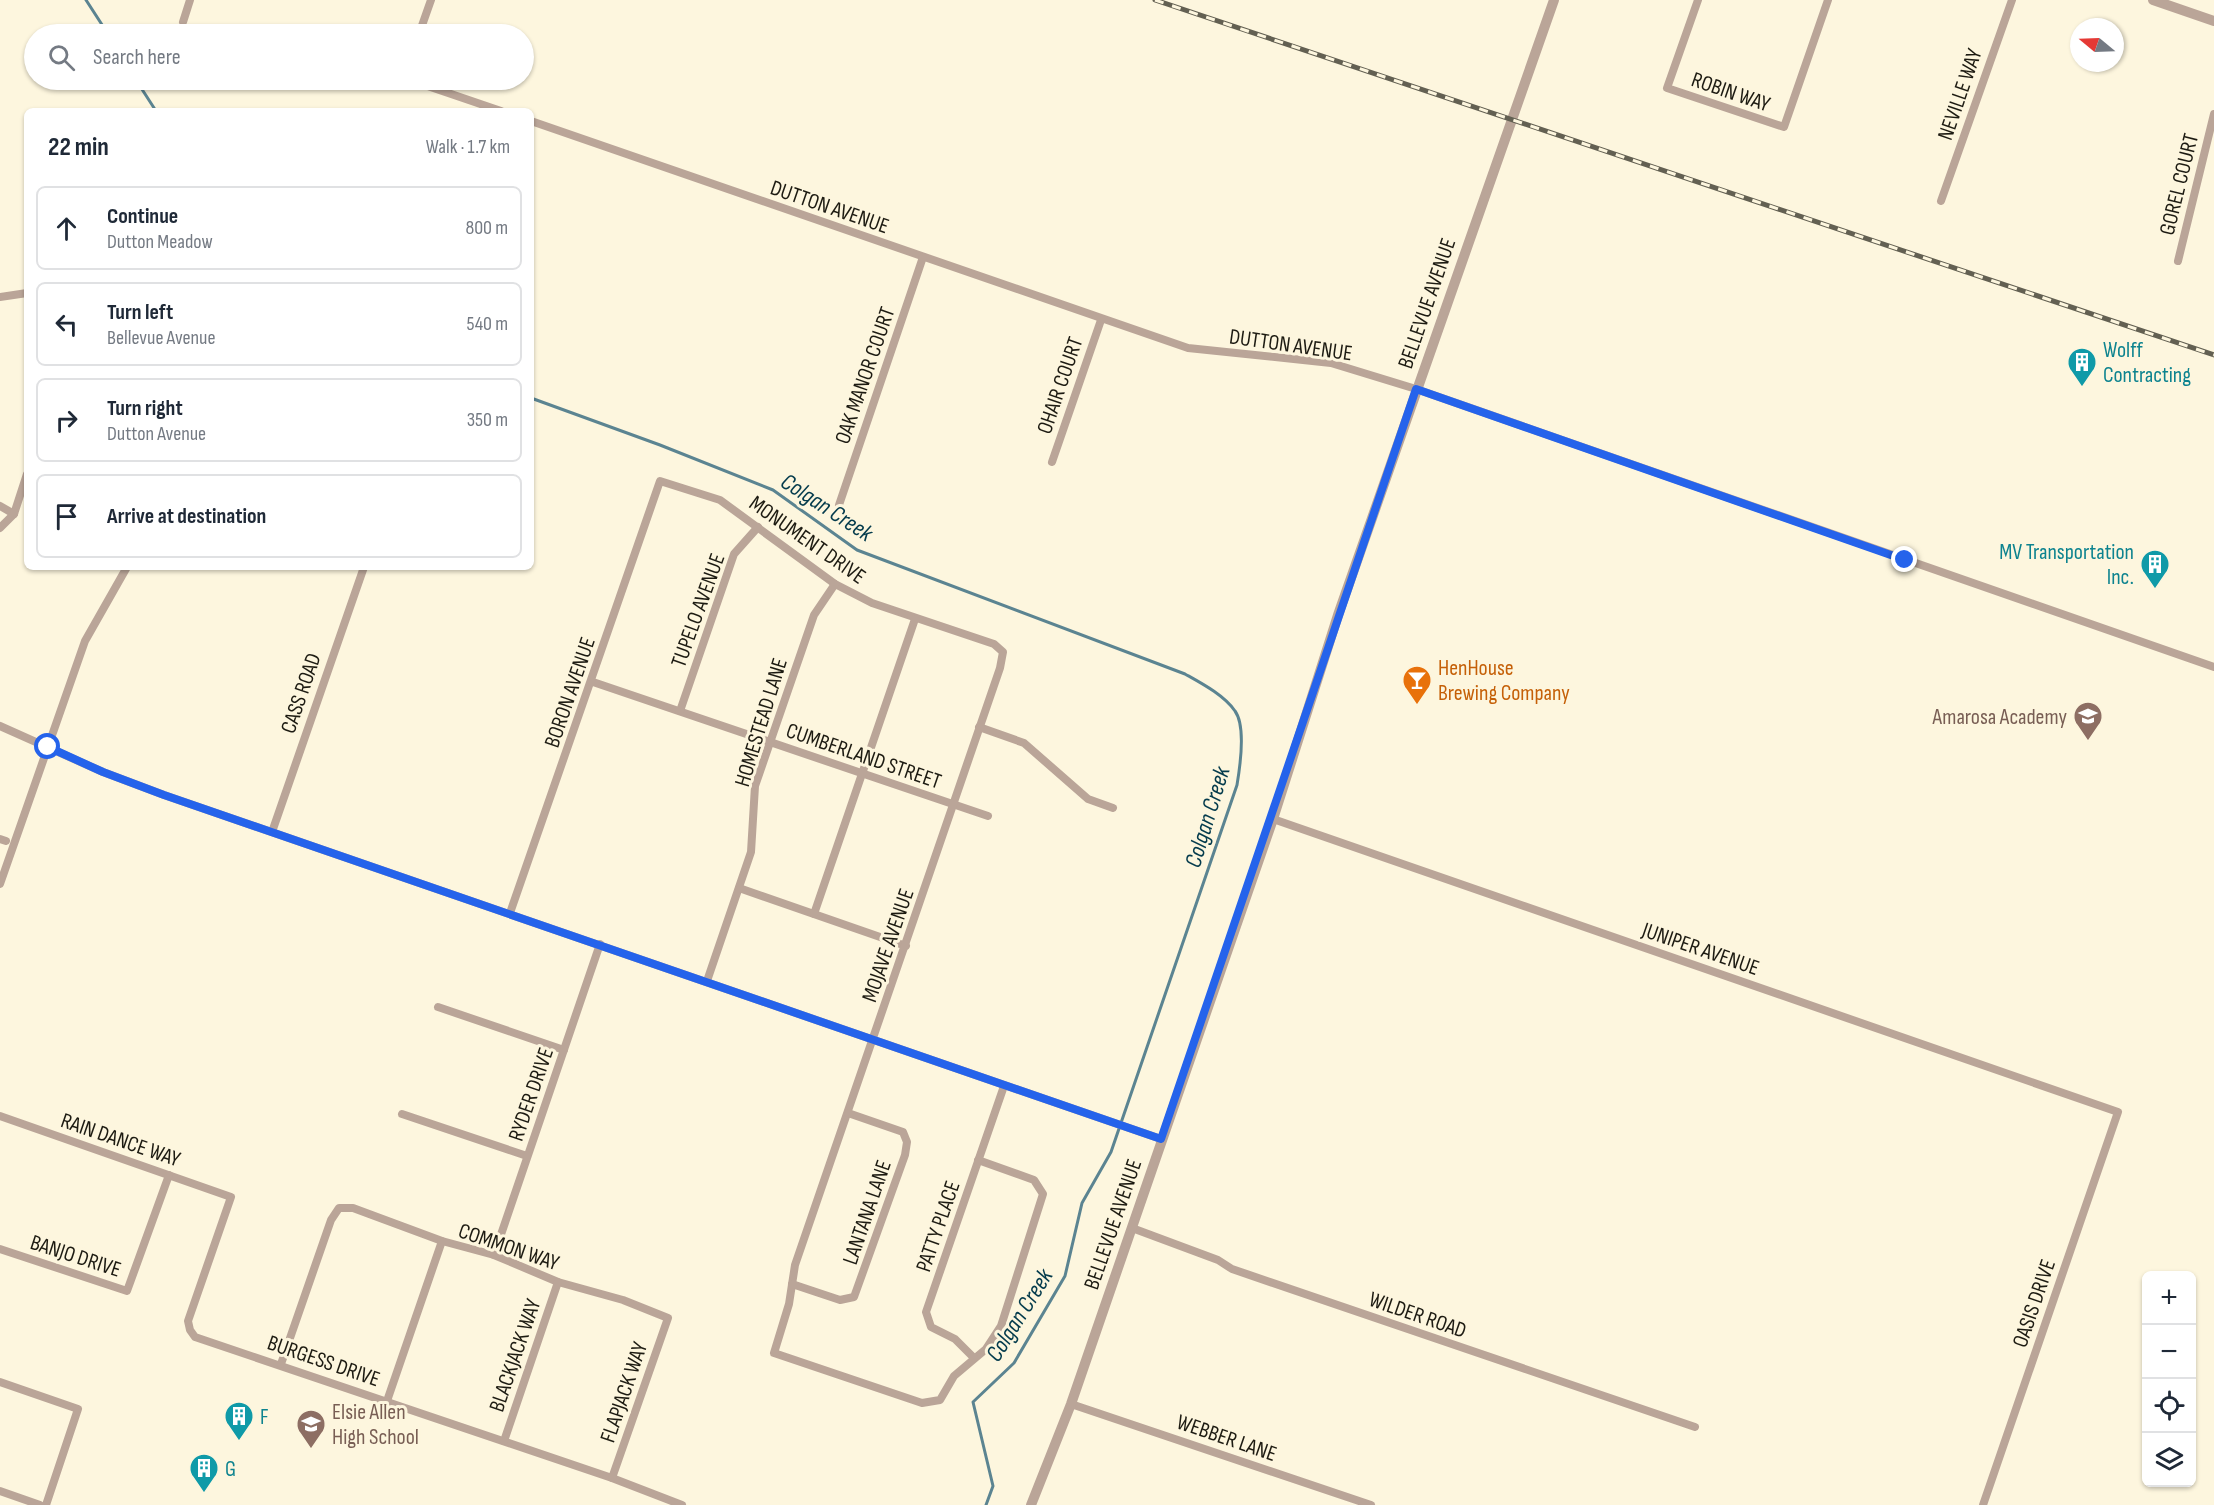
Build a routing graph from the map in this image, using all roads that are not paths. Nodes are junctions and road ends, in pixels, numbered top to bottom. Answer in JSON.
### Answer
{"nodes":[{"id":1,"x":190,"y":0,"type":"edge"},
{"id":2,"x":430,"y":0,"type":"edge"},
{"id":3,"x":1554,"y":0,"type":"edge"},
{"id":4,"x":1698,"y":0,"type":"edge"},
{"id":5,"x":1828,"y":0,"type":"edge"},
{"id":6,"x":2012,"y":0,"type":"edge"},
{"id":7,"x":2153,"y":0,"type":"edge"},
{"id":8,"x":2214,"y":21,"type":"edge"},
{"id":9,"x":183,"y":22,"type":"dead end"},
{"id":10,"x":422,"y":24,"type":"edge"},
{"id":11,"x":439,"y":90,"type":"edge"},
{"id":12,"x":492,"y":108,"type":"edge"},
{"id":13,"x":2214,"y":114,"type":"edge"},
{"id":14,"x":534,"y":122,"type":"edge"},
{"id":15,"x":1941,"y":201,"type":"dead end"},
{"id":16,"x":923,"y":257,"type":"junction"},
{"id":17,"x":2178,"y":261,"type":"dead end"},
{"id":18,"x":24,"y":293,"type":"edge"},
{"id":19,"x":0,"y":297,"type":"edge"},
{"id":20,"x":1101,"y":320,"type":"junction"},
{"id":21,"x":1416,"y":389,"type":"junction"},
{"id":22,"x":1052,"y":462,"type":"dead end"},
{"id":23,"x":660,"y":481,"type":"joint"},
{"id":24,"x":24,"y":483,"type":"edge"},
{"id":25,"x":839,"y":505,"type":"dead end"},
{"id":26,"x":0,"y":506,"type":"edge"},
{"id":27,"x":14,"y":514,"type":"junction"},
{"id":28,"x":758,"y":527,"type":"junction"},
{"id":29,"x":0,"y":528,"type":"edge"},
{"id":30,"x":125,"y":570,"type":"edge"},
{"id":31,"x":363,"y":570,"type":"edge"},
{"id":32,"x":835,"y":584,"type":"junction"},
{"id":33,"x":915,"y":619,"type":"junction"},
{"id":34,"x":1003,"y":652,"type":"joint"},
{"id":35,"x":2214,"y":668,"type":"edge"},
{"id":36,"x":592,"y":682,"type":"junction"},
{"id":37,"x":680,"y":711,"type":"junction"},
{"id":38,"x":0,"y":726,"type":"edge"},
{"id":39,"x":979,"y":727,"type":"junction"},
{"id":40,"x":771,"y":742,"type":"junction"},
{"id":41,"x":48,"y":747,"type":"junction"},
{"id":42,"x":862,"y":773,"type":"junction"},
{"id":43,"x":952,"y":804,"type":"junction"},
{"id":44,"x":1113,"y":808,"type":"dead end"},
{"id":45,"x":988,"y":816,"type":"dead end"},
{"id":46,"x":1273,"y":819,"type":"junction"},
{"id":47,"x":272,"y":832,"type":"junction"},
{"id":48,"x":0,"y":884,"type":"edge"},
{"id":49,"x":739,"y":888,"type":"junction"},
{"id":50,"x":510,"y":913,"type":"junction"},
{"id":51,"x":814,"y":914,"type":"junction"},
{"id":52,"x":600,"y":944,"type":"junction"},
{"id":53,"x":906,"y":946,"type":"junction"},
{"id":54,"x":707,"y":981,"type":"junction"},
{"id":55,"x":438,"y":1007,"type":"dead end"},
{"id":56,"x":874,"y":1038,"type":"junction"},
{"id":57,"x":564,"y":1050,"type":"junction"},
{"id":58,"x":1004,"y":1086,"type":"junction"},
{"id":59,"x":2118,"y":1112,"type":"joint"},
{"id":60,"x":848,"y":1113,"type":"junction"},
{"id":61,"x":402,"y":1114,"type":"dead end"},
{"id":62,"x":0,"y":1116,"type":"edge"},
{"id":63,"x":1161,"y":1139,"type":"junction"},
{"id":64,"x":527,"y":1156,"type":"junction"},
{"id":65,"x":978,"y":1160,"type":"junction"},
{"id":66,"x":169,"y":1175,"type":"junction"},
{"id":67,"x":231,"y":1197,"type":"joint"},
{"id":68,"x":1132,"y":1228,"type":"junction"},
{"id":69,"x":442,"y":1241,"type":"junction"},
{"id":70,"x":0,"y":1249,"type":"edge"},
{"id":71,"x":494,"y":1255,"type":"junction"},
{"id":72,"x":558,"y":1282,"type":"junction"},
{"id":73,"x":792,"y":1284,"type":"junction"},
{"id":74,"x":668,"y":1318,"type":"joint"},
{"id":75,"x":974,"y":1358,"type":"junction"},
{"id":76,"x":281,"y":1364,"type":"junction"},
{"id":77,"x":0,"y":1382,"type":"edge"},
{"id":78,"x":387,"y":1401,"type":"junction"},
{"id":79,"x":1071,"y":1404,"type":"junction"},
{"id":80,"x":1695,"y":1427,"type":"dead end"},
{"id":81,"x":504,"y":1441,"type":"junction"},
{"id":82,"x":612,"y":1478,"type":"junction"},
{"id":83,"x":0,"y":1491,"type":"edge"},
{"id":84,"x":39,"y":1505,"type":"edge"},
{"id":85,"x":46,"y":1505,"type":"edge"},
{"id":86,"x":682,"y":1505,"type":"edge"},
{"id":87,"x":1031,"y":1505,"type":"edge"},
{"id":88,"x":1371,"y":1505,"type":"edge"},
{"id":89,"x":1983,"y":1505,"type":"edge"}],
"edges":[{"from":1,"to":9,"type":"street"},
{"from":2,"to":10,"type":"street"},
{"from":3,"to":21,"type":"street","name":"BELLEVUE AVENUE"},
{"from":4,"to":5,"type":"street","name":"ROBIN WAY"},
{"from":6,"to":15,"type":"street","name":"NEVILLE WAY"},
{"from":7,"to":8,"type":"street"},
{"from":11,"to":12,"type":"street"},
{"from":13,"to":17,"type":"street","name":"GOREL COURT"},
{"from":14,"to":16,"type":"street","name":"DUTTON AVENUE"},
{"from":16,"to":20,"type":"street","name":"DUTTON AVENUE"},
{"from":16,"to":25,"type":"street","name":"OAK MANOR COURT"},
{"from":18,"to":19,"type":"street"},
{"from":20,"to":21,"type":"street","name":"DUTTON AVENUE"},
{"from":20,"to":22,"type":"street","name":"OHAIR COURT"},
{"from":21,"to":35,"type":"street","name":"DUTTON AVENUE"},
{"from":21,"to":46,"type":"street","name":"BELLEVUE AVENUE"},
{"from":23,"to":28,"type":"street","name":"MONUMENT DRIVE"},
{"from":23,"to":36,"type":"street","name":"BORON AVENUE"},
{"from":24,"to":27,"type":"street"},
{"from":26,"to":27,"type":"street"},
{"from":27,"to":29,"type":"street"},
{"from":28,"to":32,"type":"street","name":"MONUMENT DRIVE"},
{"from":28,"to":37,"type":"street","name":"TUPELO AVENUE"},
{"from":30,"to":41,"type":"street"},
{"from":31,"to":47,"type":"street","name":"CASS ROAD"},
{"from":32,"to":33,"type":"street","name":"MONUMENT DRIVE"},
{"from":32,"to":40,"type":"street","name":"HOMESTEAD LANE"},
{"from":33,"to":34,"type":"street","name":"MONUMENT DRIVE"},
{"from":33,"to":42,"type":"street"},
{"from":34,"to":39,"type":"street","name":"MOJAVE AVENUE"},
{"from":36,"to":37,"type":"street","name":"CUMBERLAND STREET"},
{"from":36,"to":50,"type":"street","name":"BORON AVENUE"},
{"from":37,"to":40,"type":"street","name":"CUMBERLAND STREET"},
{"from":38,"to":41,"type":"street"},
{"from":39,"to":43,"type":"street","name":"MOJAVE AVENUE"},
{"from":39,"to":44,"type":"street"},
{"from":40,"to":42,"type":"street","name":"CUMBERLAND STREET"},
{"from":40,"to":49,"type":"street","name":"HOMESTEAD LANE"},
{"from":41,"to":47,"type":"street"},
{"from":41,"to":48,"type":"street"},
{"from":42,"to":43,"type":"street","name":"CUMBERLAND STREET"},
{"from":42,"to":51,"type":"street"},
{"from":43,"to":45,"type":"street","name":"CUMBERLAND STREET"},
{"from":43,"to":53,"type":"street","name":"MOJAVE AVENUE"},
{"from":46,"to":59,"type":"street","name":"JUNIPER AVENUE"},
{"from":46,"to":63,"type":"street","name":"BELLEVUE AVENUE"},
{"from":47,"to":50,"type":"street"},
{"from":49,"to":51,"type":"street"},
{"from":49,"to":54,"type":"street","name":"HOMESTEAD LANE"},
{"from":50,"to":52,"type":"street"},
{"from":51,"to":53,"type":"street"},
{"from":52,"to":54,"type":"street"},
{"from":52,"to":57,"type":"street","name":"RYDER DRIVE"},
{"from":53,"to":56,"type":"street","name":"MOJAVE AVENUE"},
{"from":54,"to":56,"type":"street"},
{"from":55,"to":57,"type":"street"},
{"from":56,"to":58,"type":"street"},
{"from":56,"to":60,"type":"street","name":"MOJAVE AVENUE"},
{"from":57,"to":64,"type":"street","name":"RYDER DRIVE"},
{"from":58,"to":63,"type":"street"},
{"from":58,"to":65,"type":"street","name":"PATTY PLACE"},
{"from":59,"to":89,"type":"street","name":"OASIS DRIVE"},
{"from":60,"to":73,"type":"street","name":"MOJAVE AVENUE"},
{"from":60,"to":73,"type":"street","name":"LANTANA LANE"},
{"from":61,"to":64,"type":"street"},
{"from":62,"to":66,"type":"street","name":"RAIN DANCE WAY"},
{"from":63,"to":68,"type":"street","name":"BELLEVUE AVENUE"},
{"from":64,"to":71,"type":"street","name":"RYDER DRIVE"},
{"from":65,"to":75,"type":"street","name":"PATTY PLACE"},
{"from":65,"to":75,"type":"street"},
{"from":66,"to":67,"type":"street","name":"RAIN DANCE WAY"},
{"from":66,"to":70,"type":"street","name":"BANJO DRIVE"},
{"from":67,"to":76,"type":"street","name":"BURGESS DRIVE"},
{"from":68,"to":79,"type":"street","name":"BELLEVUE AVENUE"},
{"from":68,"to":80,"type":"street","name":"WILDER ROAD"},
{"from":69,"to":71,"type":"street","name":"COMMON WAY"},
{"from":69,"to":76,"type":"street","name":"COMMON WAY"},
{"from":69,"to":78,"type":"street"},
{"from":71,"to":72,"type":"street","name":"COMMON WAY"},
{"from":72,"to":74,"type":"street","name":"COMMON WAY"},
{"from":72,"to":81,"type":"street","name":"BLACKJACK WAY"},
{"from":73,"to":75,"type":"street","name":"MOJAVE AVENUE"},
{"from":74,"to":82,"type":"street","name":"FLAPJACK WAY"},
{"from":76,"to":78,"type":"street","name":"BURGESS DRIVE"},
{"from":77,"to":85,"type":"street"},
{"from":78,"to":81,"type":"street","name":"BURGESS DRIVE"},
{"from":79,"to":87,"type":"street","name":"BELLEVUE AVENUE"},
{"from":79,"to":88,"type":"street","name":"WEBBER LANE"},
{"from":81,"to":82,"type":"street","name":"BURGESS DRIVE"},
{"from":82,"to":86,"type":"street","name":"BURGESS DRIVE"},
{"from":83,"to":84,"type":"street"}]}
